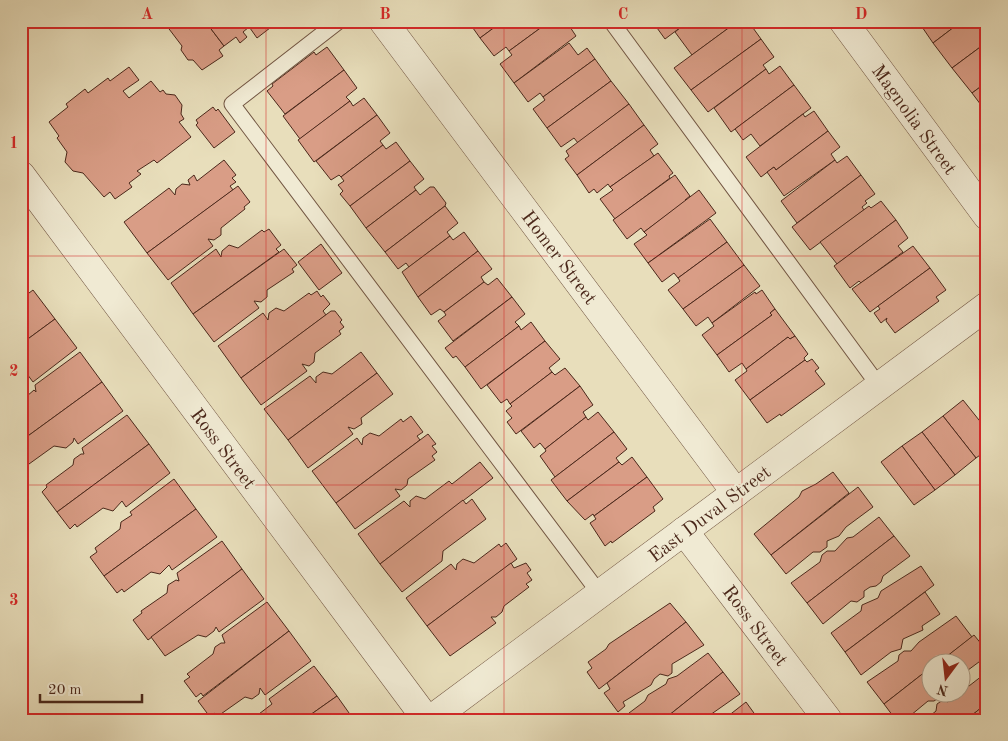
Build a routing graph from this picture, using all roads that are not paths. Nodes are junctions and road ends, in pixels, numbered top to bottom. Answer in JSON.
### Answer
{"nodes":[{"id":1,"x":339,"y":21,"type":"edge"},
{"id":2,"x":383,"y":21,"type":"edge"},
{"id":3,"x":611,"y":21,"type":"edge"},
{"id":4,"x":843,"y":21,"type":"edge"},
{"id":5,"x":21,"y":175,"type":"edge"},
{"id":6,"x":987,"y":216,"type":"edge"},
{"id":7,"x":987,"y":306,"type":"edge"},
{"id":8,"x":879,"y":386,"type":"junction"},
{"id":9,"x":736,"y":493,"type":"junction"},
{"id":10,"x":684,"y":531,"type":"junction"},
{"id":11,"x":600,"y":594,"type":"junction"},
{"id":12,"x":428,"y":720,"type":"edge"},
{"id":13,"x":828,"y":720,"type":"edge"}],
"edges":[{"from":1,"to":11,"type":"lane"},
{"from":2,"to":9,"type":"street","name":"Homer Street"},
{"from":3,"to":8,"type":"lane"},
{"from":4,"to":6,"type":"street","name":"Magnolia Street"},
{"from":5,"to":12,"type":"street","name":"Ross Street"},
{"from":7,"to":8,"type":"street","name":"East Duval Street"},
{"from":8,"to":9,"type":"street","name":"East Duval Street"},
{"from":9,"to":10,"type":"street","name":"East Duval Street"},
{"from":10,"to":11,"type":"street","name":"East Duval Street"},
{"from":10,"to":13,"type":"street","name":"Ross Street"},
{"from":11,"to":12,"type":"street","name":"East Duval Street"}]}
